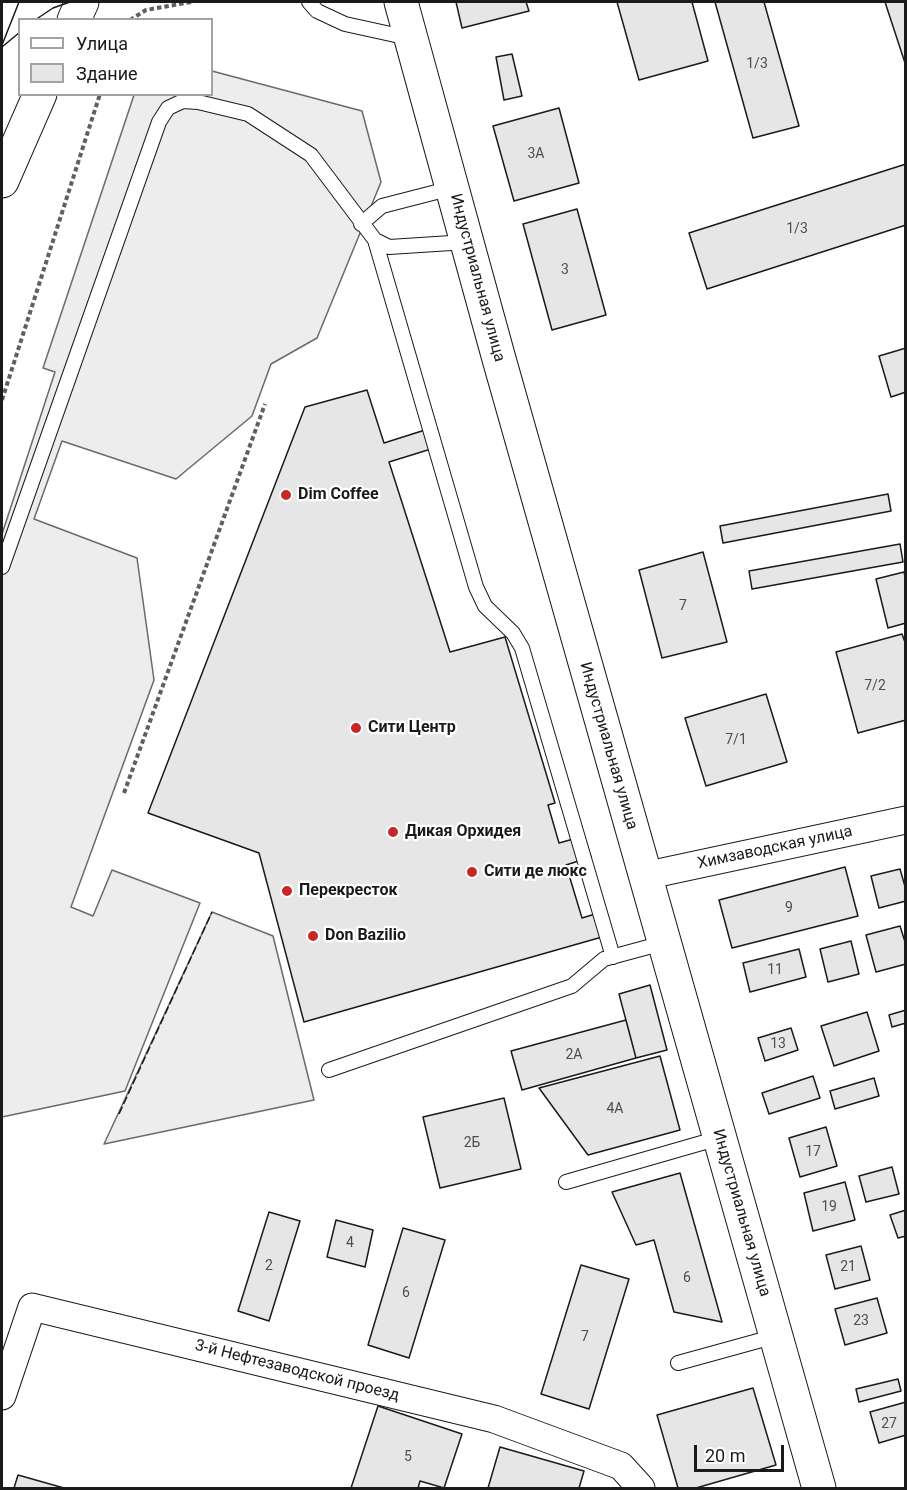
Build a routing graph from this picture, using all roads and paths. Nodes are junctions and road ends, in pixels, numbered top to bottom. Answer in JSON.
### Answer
{"nodes":[{"id":1,"x":82,"y":2,"type":"edge"},
{"id":2,"x":191,"y":2,"type":"edge"},
{"id":3,"x":309,"y":2,"type":"edge"},
{"id":4,"x":401,"y":2,"type":"edge"},
{"id":5,"x":75,"y":18,"type":"edge"},
{"id":6,"x":133,"y":18,"type":"edge"},
{"id":7,"x":411,"y":39,"type":"junction"},
{"id":8,"x":39,"y":96,"type":"edge"},
{"id":9,"x":99,"y":96,"type":"edge"},
{"id":10,"x":2,"y":182,"type":"edge"},
{"id":11,"x":452,"y":188,"type":"junction"},
{"id":12,"x":361,"y":224,"type":"junction"},
{"id":13,"x":375,"y":240,"type":"junction"},
{"id":14,"x":467,"y":242,"type":"junction"},
{"id":15,"x":2,"y":400,"type":"edge"},
{"id":16,"x":265,"y":404,"type":"dead end"},
{"id":17,"x":2,"y":567,"type":"edge"},
{"id":18,"x":124,"y":793,"type":"dead end"},
{"id":19,"x":906,"y":820,"type":"edge"},
{"id":20,"x":644,"y":876,"type":"junction"},
{"id":21,"x":663,"y":943,"type":"junction"},
{"id":22,"x":614,"y":957,"type":"junction"},
{"id":23,"x":329,"y":1070,"type":"dead end"},
{"id":24,"x":719,"y":1138,"type":"junction"},
{"id":25,"x":566,"y":1182,"type":"dead end"},
{"id":26,"x":776,"y":1336,"type":"junction"},
{"id":27,"x":678,"y":1364,"type":"dead end"},
{"id":28,"x":2,"y":1396,"type":"edge"},
{"id":29,"x":641,"y":1488,"type":"edge"},
{"id":30,"x":819,"y":1488,"type":"edge"}],
"edges":[{"from":1,"to":5,"type":"main road"},
{"from":2,"to":6,"type":"path"},
{"from":3,"to":7,"type":"lane"},
{"from":4,"to":7,"type":"main road","name":"Индустриальная улица"},
{"from":7,"to":11,"type":"main road","name":"Индустриальная улица"},
{"from":8,"to":10,"type":"main road"},
{"from":9,"to":15,"type":"path"},
{"from":11,"to":12,"type":"lane"},
{"from":11,"to":14,"type":"main road","name":"Индустриальная улица"},
{"from":12,"to":13,"type":"lane"},
{"from":12,"to":17,"type":"lane"},
{"from":13,"to":14,"type":"lane"},
{"from":13,"to":22,"type":"lane"},
{"from":14,"to":20,"type":"main road","name":"Индустриальная улица"},
{"from":16,"to":18,"type":"path"},
{"from":19,"to":20,"type":"street","name":"Химзаводская улица"},
{"from":20,"to":21,"type":"main road","name":"Индустриальная улица"},
{"from":21,"to":22,"type":"lane"},
{"from":21,"to":24,"type":"main road","name":"Индустриальная улица"},
{"from":22,"to":23,"type":"lane"},
{"from":24,"to":25,"type":"lane"},
{"from":24,"to":26,"type":"main road","name":"Индустриальная улица"},
{"from":26,"to":27,"type":"lane"},
{"from":26,"to":30,"type":"main road","name":"Индустриальная улица"},
{"from":28,"to":29,"type":"street","name":"3-й Нефтезаводской проезд"}]}
